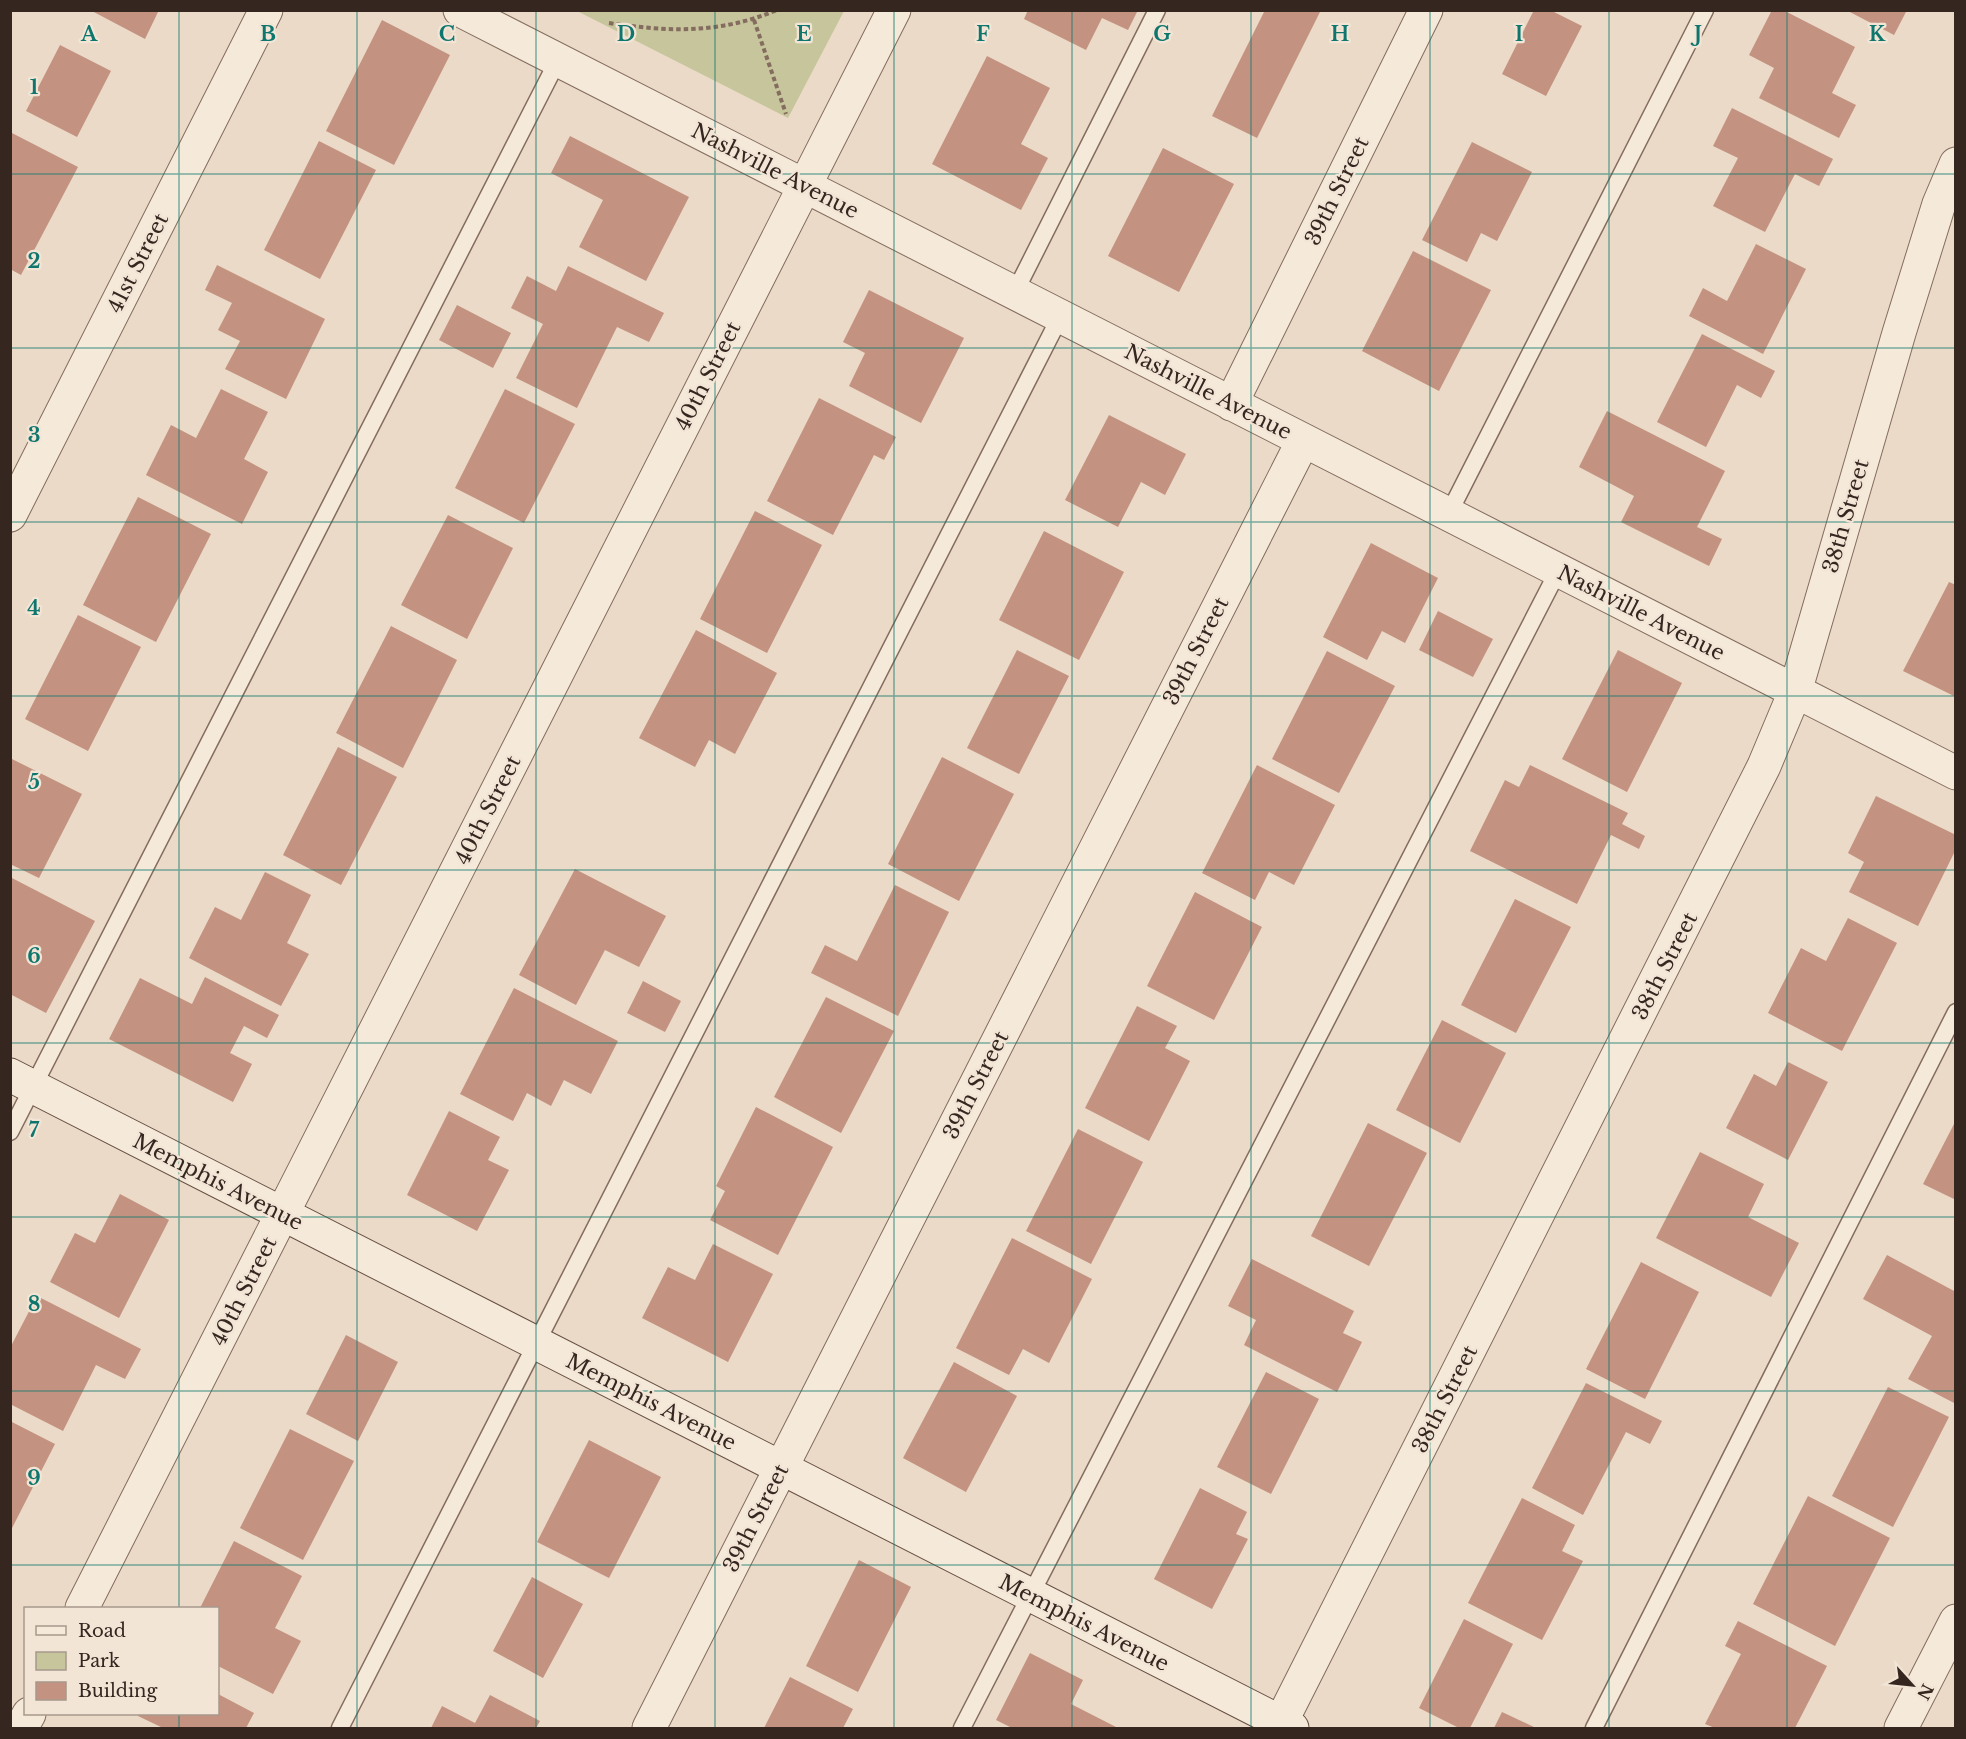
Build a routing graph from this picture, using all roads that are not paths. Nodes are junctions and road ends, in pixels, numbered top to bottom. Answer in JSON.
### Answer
{"nodes":[{"id":1,"x":266,"y":10,"type":"edge"},
{"id":2,"x":460,"y":10,"type":"edge"},
{"id":3,"x":894,"y":10,"type":"edge"},
{"id":4,"x":1157,"y":10,"type":"edge"},
{"id":5,"x":1426,"y":10,"type":"edge"},
{"id":6,"x":1705,"y":10,"type":"edge"},
{"id":7,"x":558,"y":60,"type":"junction"},
{"id":8,"x":1956,"y":164,"type":"edge"},
{"id":9,"x":804,"y":187,"type":"junction"},
{"id":10,"x":1014,"y":294,"type":"junction"},
{"id":11,"x":1059,"y":317,"type":"junction"},
{"id":12,"x":1231,"y":404,"type":"junction"},
{"id":13,"x":1304,"y":441,"type":"junction"},
{"id":14,"x":10,"y":515,"type":"edge"},
{"id":15,"x":1448,"y":515,"type":"junction"},
{"id":16,"x":1558,"y":571,"type":"junction"},
{"id":17,"x":1795,"y":692,"type":"junction"},
{"id":18,"x":1956,"y":773,"type":"edge"},
{"id":19,"x":1956,"y":1012,"type":"edge"},
{"id":20,"x":22,"y":1081,"type":"edge"},
{"id":21,"x":10,"y":1132,"type":"edge"},
{"id":22,"x":282,"y":1215,"type":"junction"},
{"id":23,"x":537,"y":1345,"type":"junction"},
{"id":24,"x":781,"y":1469,"type":"junction"},
{"id":25,"x":1030,"y":1595,"type":"junction"},
{"id":26,"x":83,"y":1607,"type":"edge"},
{"id":27,"x":1956,"y":1622,"type":"edge"},
{"id":28,"x":1284,"y":1727,"type":"edge"},
{"id":29,"x":340,"y":1728,"type":"edge"},
{"id":30,"x":649,"y":1728,"type":"edge"},
{"id":31,"x":962,"y":1728,"type":"edge"},
{"id":32,"x":1594,"y":1728,"type":"edge"},
{"id":33,"x":1901,"y":1728,"type":"edge"}],
"edges":[{"from":1,"to":14,"type":"street","name":"41st Street"},
{"from":2,"to":7,"type":"street","name":"Nashville Avenue"},
{"from":3,"to":9,"type":"street","name":"40th Street"},
{"from":4,"to":10,"type":"lane"},
{"from":5,"to":12,"type":"street","name":"39th Street"},
{"from":6,"to":15,"type":"lane"},
{"from":7,"to":9,"type":"street","name":"Nashville Avenue"},
{"from":7,"to":20,"type":"lane"},
{"from":8,"to":17,"type":"street","name":"38th Street"},
{"from":9,"to":10,"type":"street","name":"Nashville Avenue"},
{"from":9,"to":22,"type":"street","name":"40th Street"},
{"from":10,"to":11,"type":"street","name":"Nashville Avenue"},
{"from":11,"to":12,"type":"street","name":"Nashville Avenue"},
{"from":11,"to":23,"type":"lane"},
{"from":12,"to":13,"type":"street","name":"Nashville Avenue"},
{"from":13,"to":15,"type":"street","name":"Nashville Avenue"},
{"from":13,"to":24,"type":"street","name":"39th Street"},
{"from":15,"to":16,"type":"street","name":"Nashville Avenue"},
{"from":16,"to":17,"type":"street","name":"Nashville Avenue"},
{"from":16,"to":25,"type":"lane"},
{"from":17,"to":18,"type":"street","name":"Nashville Avenue"},
{"from":17,"to":28,"type":"street","name":"38th Street"},
{"from":19,"to":32,"type":"lane"},
{"from":20,"to":21,"type":"lane"},
{"from":20,"to":22,"type":"street","name":"Memphis Avenue"},
{"from":22,"to":23,"type":"street","name":"Memphis Avenue"},
{"from":22,"to":26,"type":"street","name":"40th Street"},
{"from":23,"to":24,"type":"street","name":"Memphis Avenue"},
{"from":23,"to":29,"type":"lane"},
{"from":24,"to":25,"type":"street","name":"Memphis Avenue"},
{"from":24,"to":30,"type":"street","name":"39th Street"},
{"from":25,"to":28,"type":"street","name":"Memphis Avenue"},
{"from":25,"to":31,"type":"lane"},
{"from":27,"to":33,"type":"street"}]}
